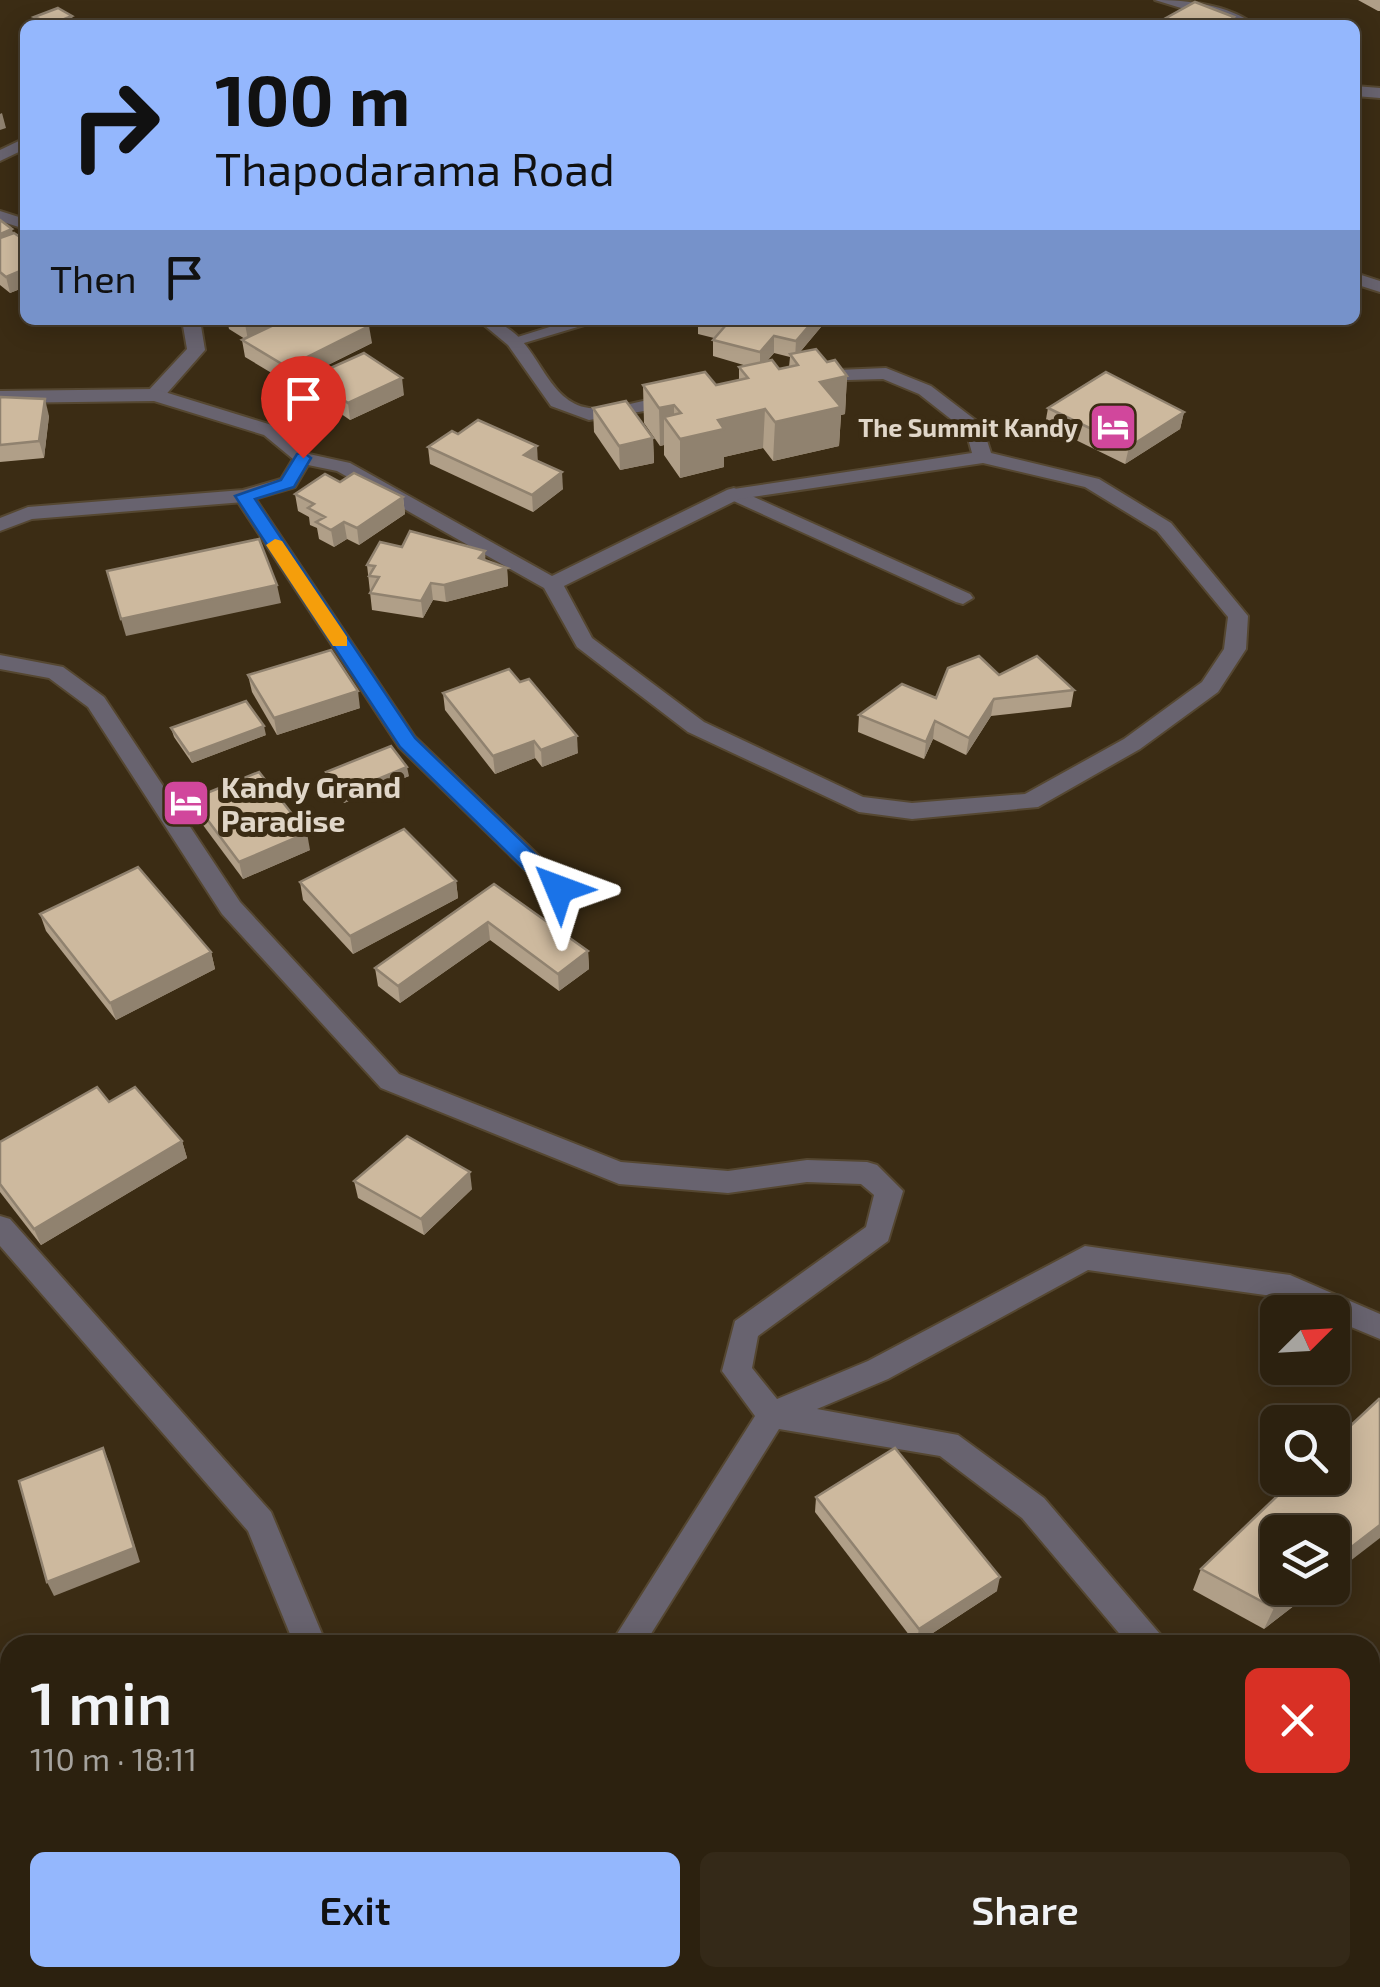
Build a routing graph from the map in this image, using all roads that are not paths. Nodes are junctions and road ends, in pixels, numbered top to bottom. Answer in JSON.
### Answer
{"nodes":[{"id":1,"x":1162,"y":0,"type":"edge"},
{"id":2,"x":1237,"y":20,"type":"edge"},
{"id":3,"x":193,"y":325,"type":"edge"},
{"id":4,"x":493,"y":325,"type":"edge"},
{"id":5,"x":573,"y":325,"type":"edge"},
{"id":6,"x":514,"y":341,"type":"junction"},
{"id":7,"x":794,"y":380,"type":"edge"},
{"id":8,"x":155,"y":395,"type":"junction"},
{"id":9,"x":701,"y":395,"type":"edge"},
{"id":10,"x":0,"y":396,"type":"edge"},
{"id":11,"x":303,"y":458,"type":"junction"},
{"id":12,"x":983,"y":458,"type":"junction"},
{"id":13,"x":734,"y":494,"type":"junction"},
{"id":14,"x":244,"y":496,"type":"junction"},
{"id":15,"x":0,"y":526,"type":"edge"},
{"id":16,"x":552,"y":584,"type":"junction"},
{"id":17,"x":963,"y":598,"type":"dead end"},
{"id":18,"x":0,"y":662,"type":"edge"},
{"id":19,"x":559,"y":889,"type":"dead end"},
{"id":20,"x":0,"y":1227,"type":"edge"},
{"id":21,"x":1380,"y":1327,"type":"edge"},
{"id":22,"x":772,"y":1415,"type":"junction"},
{"id":23,"x":306,"y":1635,"type":"edge"},
{"id":24,"x":632,"y":1635,"type":"edge"},
{"id":25,"x":1141,"y":1635,"type":"edge"}],
"edges":[{"from":1,"to":2,"type":"street"},
{"from":3,"to":8,"type":"street"},
{"from":4,"to":6,"type":"street"},
{"from":5,"to":6,"type":"street"},
{"from":6,"to":9,"type":"street"},
{"from":7,"to":12,"type":"street"},
{"from":8,"to":10,"type":"street"},
{"from":8,"to":11,"type":"street"},
{"from":11,"to":14,"type":"street"},
{"from":11,"to":16,"type":"street"},
{"from":12,"to":13,"type":"street"},
{"from":12,"to":16,"type":"street"},
{"from":13,"to":16,"type":"street"},
{"from":13,"to":17,"type":"street"},
{"from":14,"to":15,"type":"street"},
{"from":14,"to":19,"type":"street"},
{"from":18,"to":22,"type":"street"},
{"from":20,"to":23,"type":"street"},
{"from":21,"to":22,"type":"street"},
{"from":22,"to":24,"type":"street"},
{"from":22,"to":25,"type":"street"}]}
